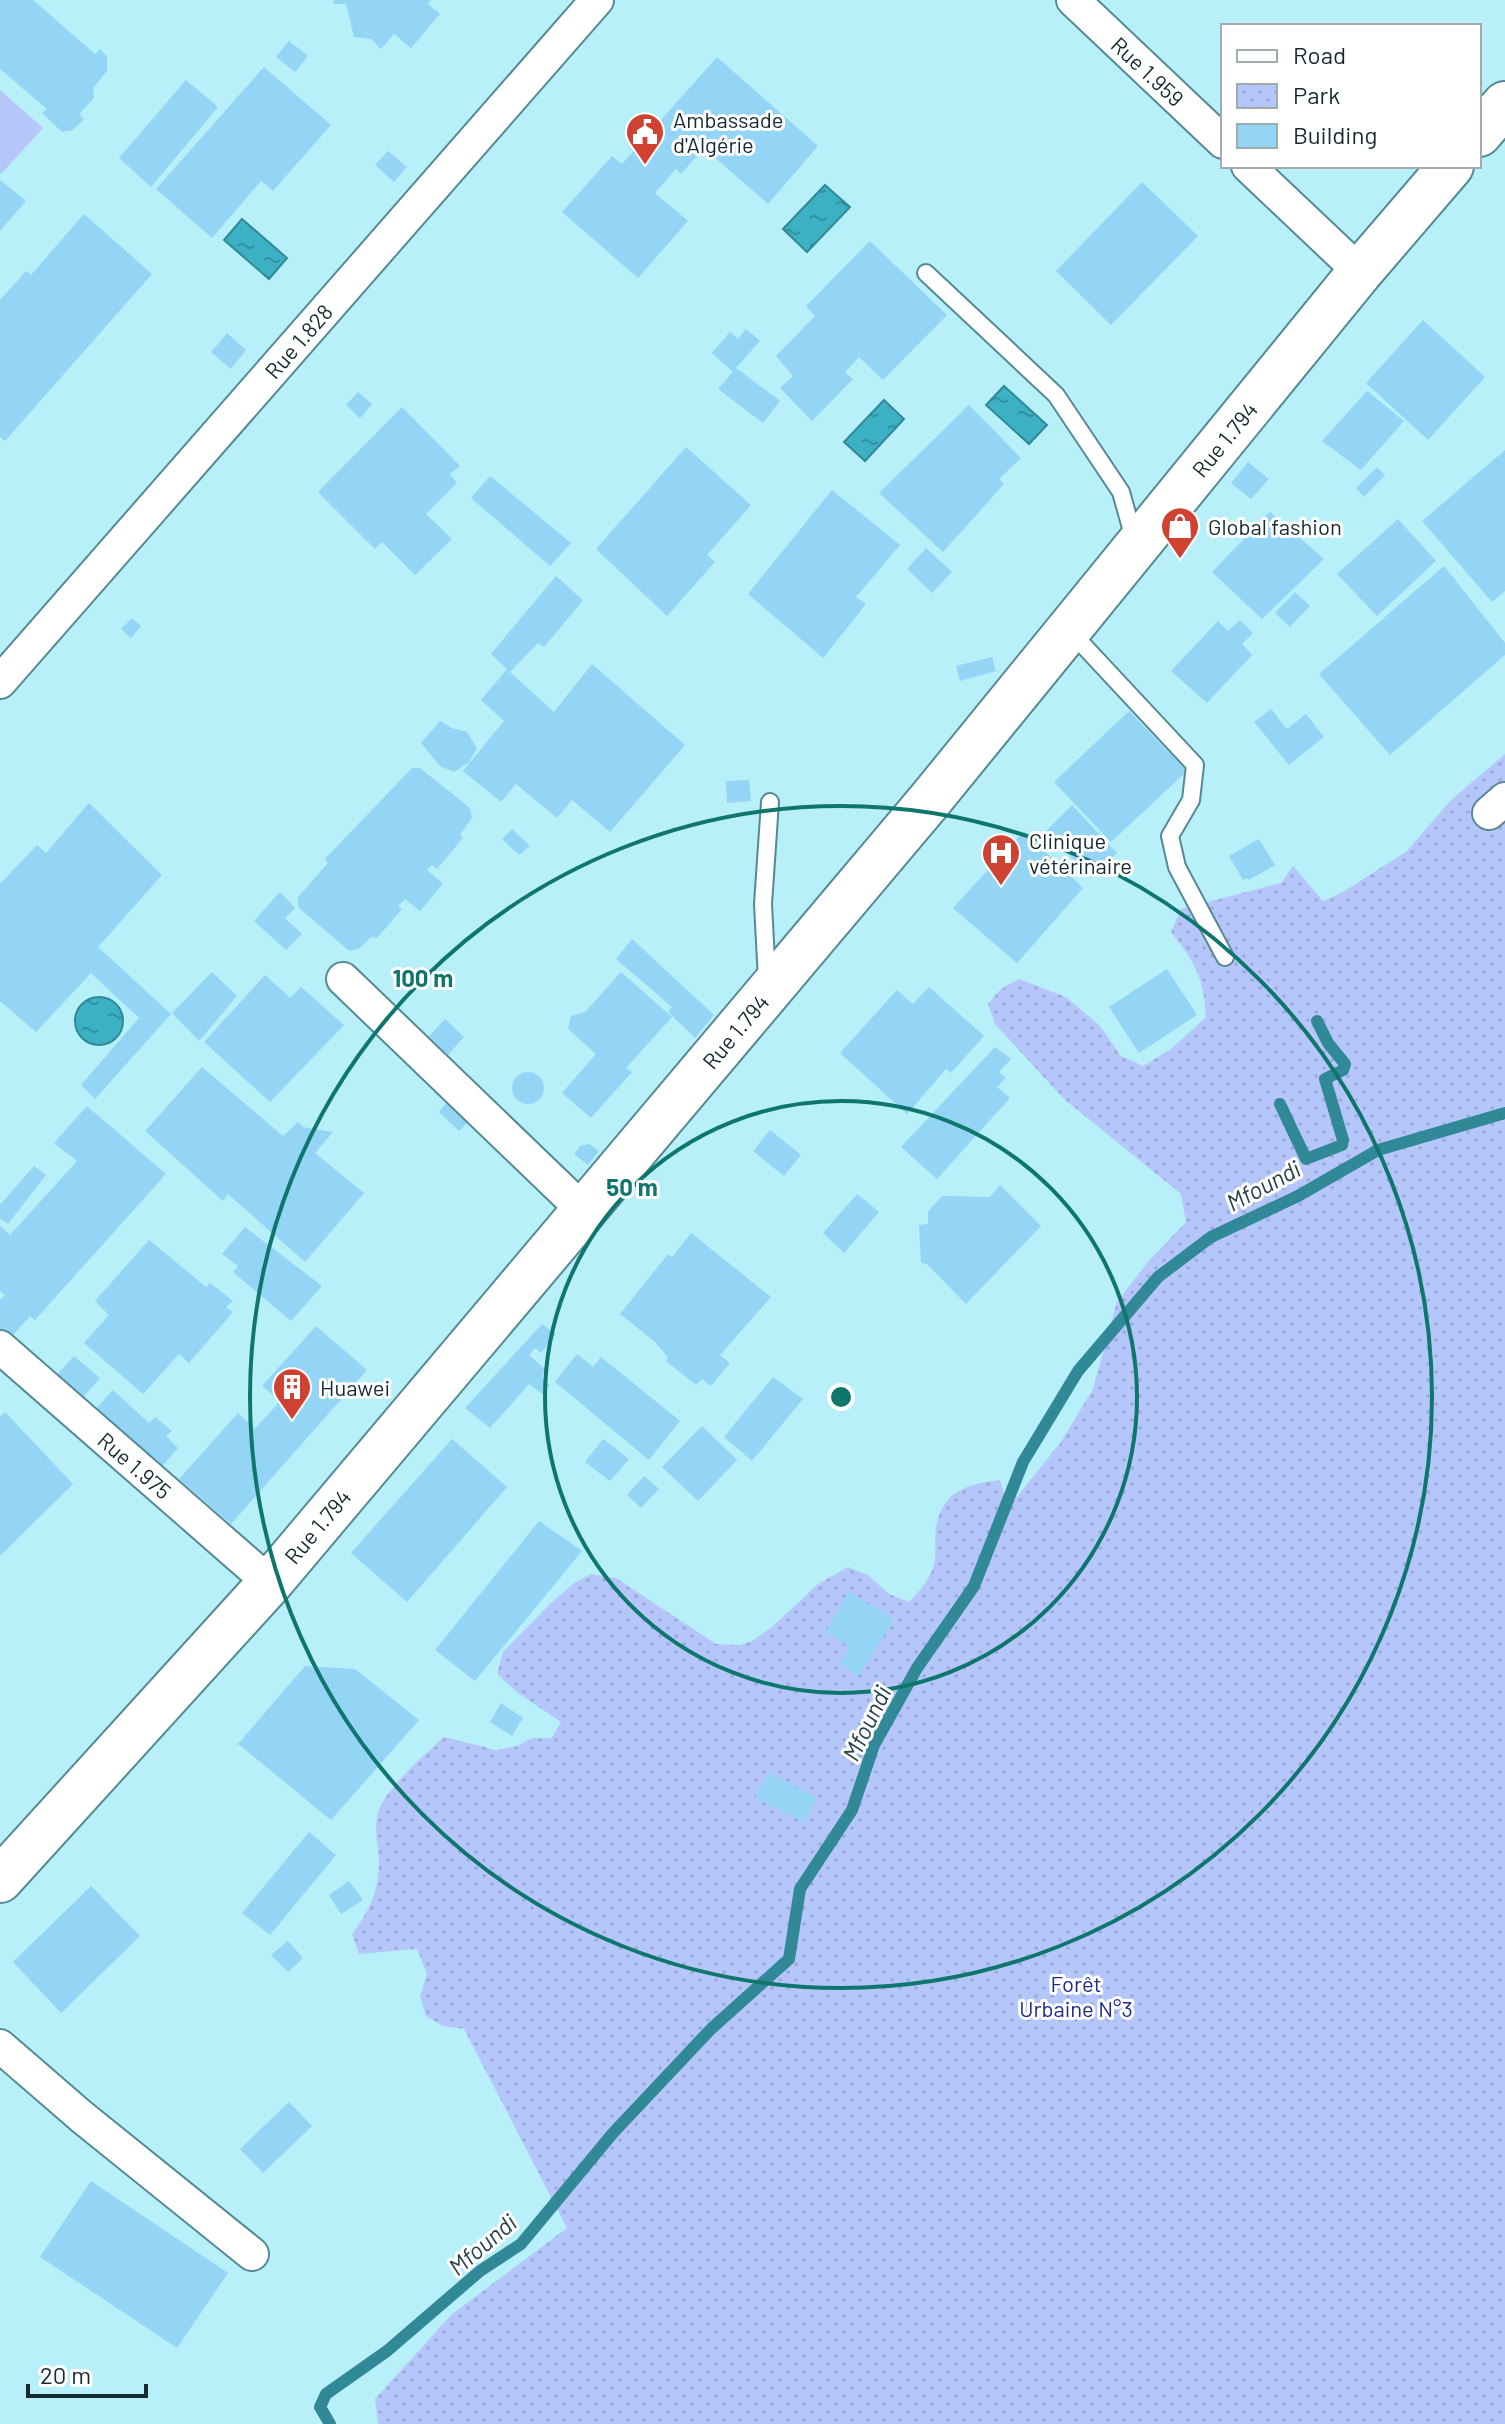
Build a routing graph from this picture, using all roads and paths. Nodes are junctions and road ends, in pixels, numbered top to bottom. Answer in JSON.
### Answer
{"nodes":[{"id":1,"x":597,"y":0,"type":"edge"},
{"id":2,"x":1073,"y":0,"type":"edge"},
{"id":3,"x":1221,"y":140,"type":"edge"},
{"id":4,"x":1250,"y":168,"type":"edge"},
{"id":5,"x":1449,"y":168,"type":"edge"},
{"id":6,"x":1360,"y":272,"type":"junction"},
{"id":7,"x":926,"y":273,"type":"dead end"},
{"id":8,"x":1136,"y":548,"type":"junction"},
{"id":9,"x":1069,"y":630,"type":"junction"},
{"id":10,"x":0,"y":682,"type":"edge"},
{"id":11,"x":770,"y":802,"type":"dead end"},
{"id":12,"x":1225,"y":957,"type":"dead end"},
{"id":13,"x":343,"y":979,"type":"dead end"},
{"id":14,"x":767,"y":993,"type":"junction"},
{"id":15,"x":584,"y":1211,"type":"junction"},
{"id":16,"x":0,"y":1347,"type":"edge"},
{"id":17,"x":270,"y":1583,"type":"junction"},
{"id":18,"x":0,"y":1880,"type":"edge"},
{"id":19,"x":0,"y":2046,"type":"edge"},
{"id":20,"x":252,"y":2254,"type":"dead end"}],
"edges":[{"from":1,"to":10,"type":"street","name":"Rue 1.828"},
{"from":2,"to":3,"type":"street","name":"Rue 1.959"},
{"from":4,"to":6,"type":"street"},
{"from":5,"to":6,"type":"street","name":"Rue 1.794"},
{"from":6,"to":8,"type":"street","name":"Rue 1.794"},
{"from":7,"to":8,"type":"lane"},
{"from":8,"to":9,"type":"street","name":"Rue 1.794"},
{"from":9,"to":12,"type":"lane"},
{"from":9,"to":14,"type":"street","name":"Rue 1.794"},
{"from":11,"to":14,"type":"lane"},
{"from":13,"to":15,"type":"street"},
{"from":14,"to":15,"type":"street","name":"Rue 1.794"},
{"from":15,"to":17,"type":"street","name":"Rue 1.794"},
{"from":16,"to":17,"type":"street","name":"Rue 1.975"},
{"from":17,"to":18,"type":"street","name":"Rue 1.794"},
{"from":19,"to":20,"type":"street"}]}
